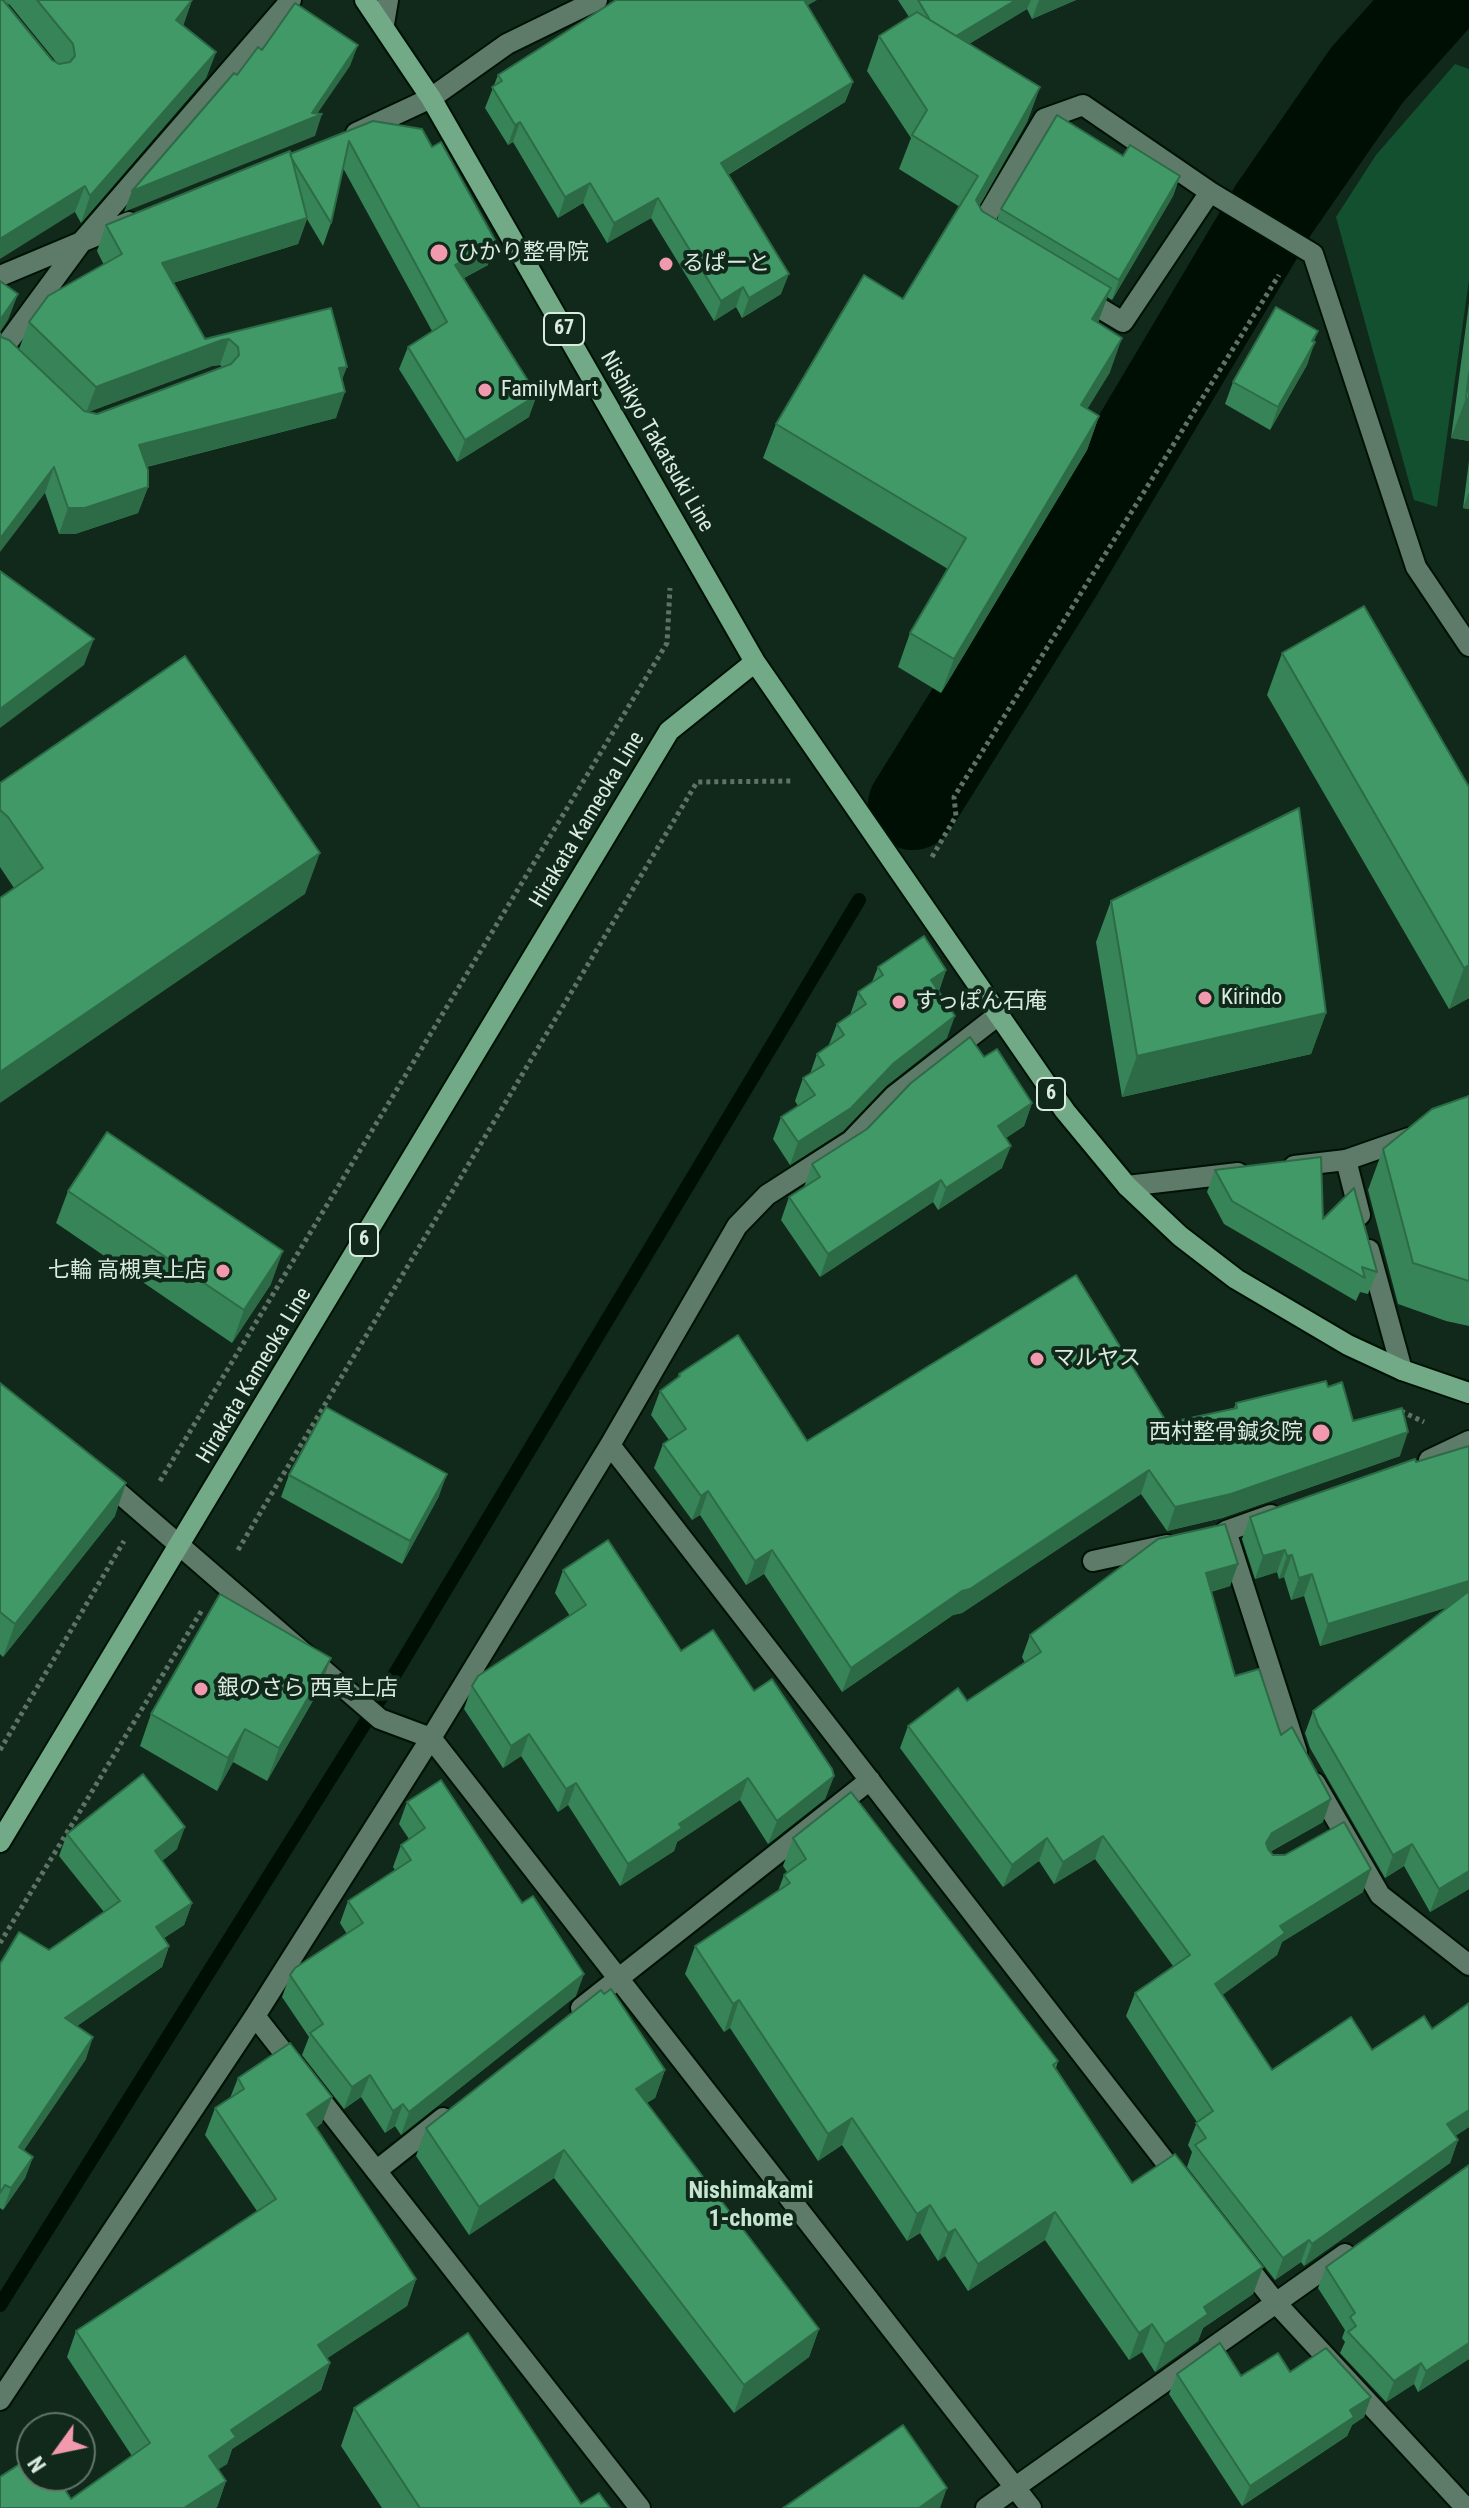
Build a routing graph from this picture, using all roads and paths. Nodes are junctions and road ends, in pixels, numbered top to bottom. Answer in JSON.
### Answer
{"nodes":[{"id":1,"x":291,"y":0,"type":"edge"},
{"id":2,"x":365,"y":0,"type":"edge"},
{"id":3,"x":388,"y":0,"type":"edge"},
{"id":4,"x":597,"y":0,"type":"edge"},
{"id":5,"x":384,"y":24,"type":"junction"},
{"id":6,"x":431,"y":98,"type":"junction"},
{"id":7,"x":342,"y":138,"type":"edge"},
{"id":8,"x":1210,"y":192,"type":"junction"},
{"id":9,"x":155,"y":212,"type":"edge"},
{"id":10,"x":83,"y":240,"type":"junction"},
{"id":11,"x":1292,"y":240,"type":"junction"},
{"id":12,"x":1002,"y":250,"type":"edge"},
{"id":13,"x":0,"y":276,"type":"edge"},
{"id":14,"x":1069,"y":290,"type":"edge"},
{"id":15,"x":1,"y":351,"type":"edge"},
{"id":16,"x":22,"y":369,"type":"edge"},
{"id":17,"x":670,"y":584,"type":"dead end"},
{"id":18,"x":1469,"y":646,"type":"edge"},
{"id":19,"x":755,"y":662,"type":"junction"},
{"id":20,"x":798,"y":781,"type":"dead end"},
{"id":21,"x":932,"y":857,"type":"dead end"},
{"id":22,"x":997,"y":1016,"type":"junction"},
{"id":23,"x":1430,"y":1130,"type":"edge"},
{"id":24,"x":1346,"y":1160,"type":"junction"},
{"id":25,"x":1127,"y":1186,"type":"junction"},
{"id":26,"x":1402,"y":1370,"type":"junction"},
{"id":27,"x":1469,"y":1393,"type":"edge"},
{"id":28,"x":1469,"y":1441,"type":"edge"},
{"id":29,"x":610,"y":1445,"type":"junction"},
{"id":30,"x":1406,"y":1468,"type":"edge"},
{"id":31,"x":94,"y":1471,"type":"edge"},
{"id":32,"x":1286,"y":1510,"type":"edge"},
{"id":33,"x":141,"y":1512,"type":"junction"},
{"id":34,"x":1181,"y":1541,"type":"edge"},
{"id":35,"x":180,"y":1547,"type":"junction"},
{"id":36,"x":1093,"y":1561,"type":"dead end"},
{"id":37,"x":220,"y":1581,"type":"junction"},
{"id":38,"x":431,"y":1738,"type":"junction"},
{"id":39,"x":0,"y":1750,"type":"edge"},
{"id":40,"x":870,"y":1780,"type":"junction"},
{"id":41,"x":0,"y":1842,"type":"edge"},
{"id":42,"x":0,"y":1943,"type":"edge"},
{"id":43,"x":1469,"y":1965,"type":"edge"},
{"id":44,"x":620,"y":1977,"type":"junction"},
{"id":45,"x":255,"y":2016,"type":"junction"},
{"id":46,"x":559,"y":2026,"type":"edge"},
{"id":47,"x":462,"y":2103,"type":"edge"},
{"id":48,"x":376,"y":2171,"type":"junction"},
{"id":49,"x":1198,"y":2204,"type":"edge"},
{"id":50,"x":1366,"y":2239,"type":"edge"},
{"id":51,"x":1227,"y":2241,"type":"edge"},
{"id":52,"x":1276,"y":2303,"type":"junction"},
{"id":53,"x":0,"y":2400,"type":"edge"},
{"id":54,"x":1016,"y":2487,"type":"junction"},
{"id":55,"x":640,"y":2508,"type":"edge"},
{"id":56,"x":986,"y":2508,"type":"edge"},
{"id":57,"x":1031,"y":2508,"type":"edge"},
{"id":58,"x":1466,"y":2508,"type":"edge"}],
"edges":[{"from":1,"to":10,"type":"street"},
{"from":2,"to":5,"type":"main road","name":"Nishikyo Takatsuki Line","number":"67"},
{"from":3,"to":5,"type":"street"},
{"from":4,"to":6,"type":"street"},
{"from":5,"to":6,"type":"main road","name":"Nishikyo Takatsuki Line","number":"67"},
{"from":6,"to":7,"type":"street"},
{"from":6,"to":19,"type":"main road","name":"Nishikyo Takatsuki Line","number":"67"},
{"from":8,"to":11,"type":"street"},
{"from":8,"to":12,"type":"street"},
{"from":8,"to":14,"type":"street"},
{"from":9,"to":10,"type":"street"},
{"from":10,"to":13,"type":"street"},
{"from":10,"to":15,"type":"street"},
{"from":11,"to":18,"type":"street"},
{"from":11,"to":21,"type":"path"},
{"from":15,"to":16,"type":"street"},
{"from":17,"to":33,"type":"path"},
{"from":19,"to":22,"type":"main road","number":"6"},
{"from":19,"to":35,"type":"main road","name":"Hirakata Kameoka Line","number":"6"},
{"from":20,"to":37,"type":"path"},
{"from":22,"to":25,"type":"main road","number":"6"},
{"from":22,"to":29,"type":"street"},
{"from":23,"to":24,"type":"street"},
{"from":24,"to":25,"type":"street"},
{"from":24,"to":26,"type":"street"},
{"from":25,"to":26,"type":"main road","number":"6"},
{"from":26,"to":27,"type":"main road","number":"6"},
{"from":28,"to":30,"type":"street"},
{"from":29,"to":38,"type":"street"},
{"from":29,"to":40,"type":"street"},
{"from":31,"to":33,"type":"street"},
{"from":32,"to":43,"type":"street"},
{"from":33,"to":35,"type":"street"},
{"from":33,"to":39,"type":"path"},
{"from":34,"to":36,"type":"street"},
{"from":35,"to":37,"type":"street"},
{"from":35,"to":41,"type":"main road","name":"Hirakata Kameoka Line","number":"6"},
{"from":37,"to":38,"type":"street"},
{"from":37,"to":42,"type":"path"},
{"from":38,"to":44,"type":"street"},
{"from":38,"to":45,"type":"street"},
{"from":40,"to":44,"type":"street"},
{"from":40,"to":49,"type":"street"},
{"from":44,"to":46,"type":"street"},
{"from":44,"to":54,"type":"street"},
{"from":45,"to":48,"type":"street"},
{"from":45,"to":53,"type":"street"},
{"from":47,"to":48,"type":"street"},
{"from":48,"to":55,"type":"street"},
{"from":50,"to":52,"type":"street"},
{"from":51,"to":52,"type":"street"},
{"from":52,"to":54,"type":"street"},
{"from":52,"to":58,"type":"street"},
{"from":54,"to":56,"type":"street"},
{"from":54,"to":57,"type":"street"}]}
